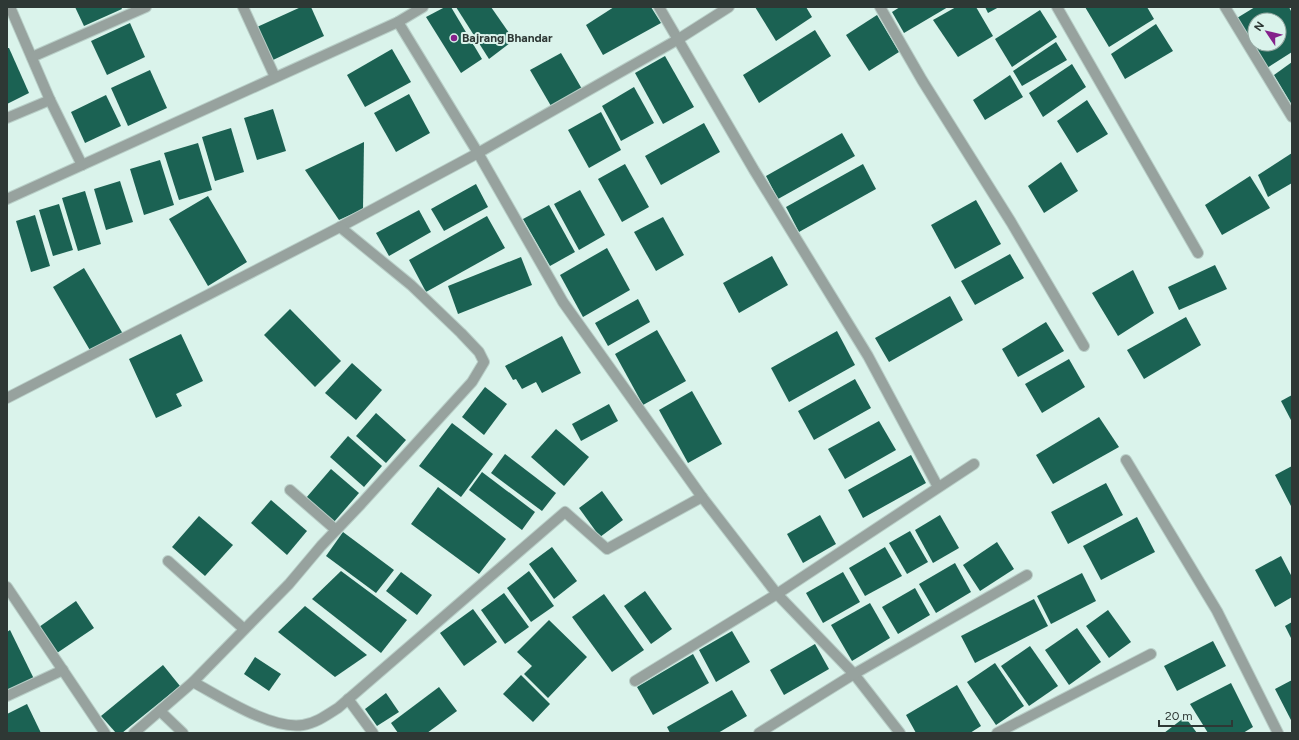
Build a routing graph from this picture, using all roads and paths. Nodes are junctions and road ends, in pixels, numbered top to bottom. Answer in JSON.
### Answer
{"nodes":[{"id":1,"x":10,"y":7,"type":"edge"},
{"id":2,"x":146,"y":7,"type":"edge"},
{"id":3,"x":243,"y":7,"type":"edge"},
{"id":4,"x":423,"y":7,"type":"edge"},
{"id":5,"x":659,"y":7,"type":"edge"},
{"id":6,"x":729,"y":7,"type":"edge"},
{"id":7,"x":880,"y":7,"type":"edge"},
{"id":8,"x":1057,"y":7,"type":"edge"},
{"id":9,"x":1225,"y":7,"type":"edge"},
{"id":10,"x":398,"y":22,"type":"junction"},
{"id":11,"x":677,"y":40,"type":"junction"},
{"id":12,"x":32,"y":57,"type":"junction"},
{"id":13,"x":275,"y":78,"type":"junction"},
{"id":14,"x":50,"y":100,"type":"junction"},
{"id":15,"x":1292,"y":117,"type":"edge"},
{"id":16,"x":7,"y":118,"type":"edge"},
{"id":17,"x":478,"y":153,"type":"junction"},
{"id":18,"x":82,"y":165,"type":"junction"},
{"id":19,"x":7,"y":199,"type":"edge"},
{"id":20,"x":340,"y":228,"type":"junction"},
{"id":21,"x":1198,"y":252,"type":"dead end"},
{"id":22,"x":1084,"y":346,"type":"dead end"},
{"id":23,"x":7,"y":398,"type":"edge"},
{"id":24,"x":1126,"y":460,"type":"dead end"},
{"id":25,"x":974,"y":464,"type":"dead end"},
{"id":26,"x":938,"y":487,"type":"junction"},
{"id":27,"x":290,"y":490,"type":"dead end"},
{"id":28,"x":702,"y":497,"type":"junction"},
{"id":29,"x":336,"y":530,"type":"junction"},
{"id":30,"x":168,"y":561,"type":"dead end"},
{"id":31,"x":1027,"y":575,"type":"dead end"},
{"id":32,"x":7,"y":587,"type":"edge"},
{"id":33,"x":777,"y":594,"type":"junction"},
{"id":34,"x":244,"y":629,"type":"junction"},
{"id":35,"x":1151,"y":654,"type":"dead end"},
{"id":36,"x":63,"y":670,"type":"junction"},
{"id":37,"x":854,"y":674,"type":"junction"},
{"id":38,"x":635,"y":681,"type":"dead end"},
{"id":39,"x":193,"y":682,"type":"junction"},
{"id":40,"x":7,"y":696,"type":"edge"},
{"id":41,"x":348,"y":700,"type":"junction"},
{"id":42,"x":160,"y":711,"type":"junction"},
{"id":43,"x":105,"y":733,"type":"edge"},
{"id":44,"x":134,"y":733,"type":"edge"},
{"id":45,"x":183,"y":733,"type":"edge"},
{"id":46,"x":373,"y":733,"type":"edge"},
{"id":47,"x":759,"y":733,"type":"edge"},
{"id":48,"x":900,"y":733,"type":"edge"},
{"id":49,"x":997,"y":733,"type":"edge"},
{"id":50,"x":1278,"y":733,"type":"edge"}],
"edges":[{"from":1,"to":12,"type":"street"},
{"from":2,"to":12,"type":"street"},
{"from":3,"to":13,"type":"street"},
{"from":4,"to":10,"type":"street"},
{"from":5,"to":11,"type":"street"},
{"from":6,"to":11,"type":"street"},
{"from":7,"to":22,"type":"street"},
{"from":8,"to":21,"type":"street"},
{"from":9,"to":15,"type":"street"},
{"from":10,"to":13,"type":"street"},
{"from":10,"to":17,"type":"street"},
{"from":11,"to":17,"type":"street"},
{"from":11,"to":26,"type":"street"},
{"from":12,"to":14,"type":"street"},
{"from":13,"to":18,"type":"street"},
{"from":14,"to":16,"type":"street"},
{"from":14,"to":18,"type":"street"},
{"from":17,"to":20,"type":"street"},
{"from":17,"to":28,"type":"street"},
{"from":18,"to":19,"type":"street"},
{"from":20,"to":23,"type":"street"},
{"from":20,"to":29,"type":"street"},
{"from":24,"to":50,"type":"street"},
{"from":25,"to":26,"type":"street"},
{"from":26,"to":33,"type":"street"},
{"from":27,"to":29,"type":"street"},
{"from":28,"to":33,"type":"street"},
{"from":28,"to":41,"type":"street"},
{"from":29,"to":34,"type":"street"},
{"from":30,"to":34,"type":"street"},
{"from":31,"to":37,"type":"street"},
{"from":32,"to":36,"type":"street"},
{"from":33,"to":37,"type":"street"},
{"from":33,"to":38,"type":"street"},
{"from":34,"to":39,"type":"street"},
{"from":35,"to":49,"type":"street"},
{"from":36,"to":40,"type":"street"},
{"from":36,"to":43,"type":"street"},
{"from":37,"to":47,"type":"street"},
{"from":37,"to":48,"type":"street"},
{"from":39,"to":41,"type":"street"},
{"from":39,"to":42,"type":"street"},
{"from":41,"to":46,"type":"street"},
{"from":42,"to":44,"type":"street"},
{"from":42,"to":45,"type":"street"}]}
